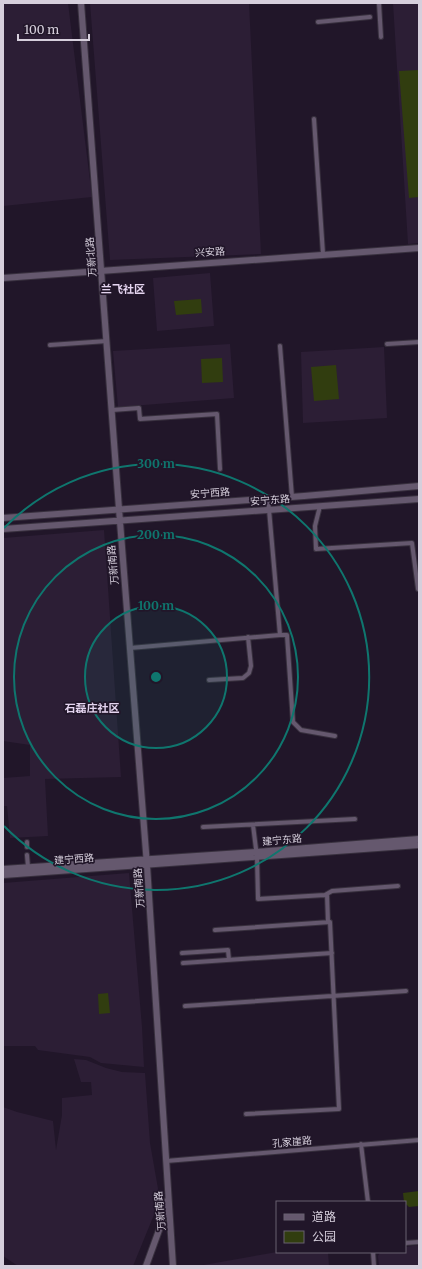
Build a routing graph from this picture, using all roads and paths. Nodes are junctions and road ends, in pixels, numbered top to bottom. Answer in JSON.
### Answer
{"nodes":[{"id":1,"x":81,"y":3,"type":"edge"},
{"id":2,"x":379,"y":3,"type":"edge"},
{"id":3,"x":370,"y":17,"type":"dead end"},
{"id":4,"x":318,"y":22,"type":"dead end"},
{"id":5,"x":381,"y":37,"type":"dead end"},
{"id":6,"x":314,"y":119,"type":"dead end"},
{"id":7,"x":419,"y":248,"type":"edge"},
{"id":8,"x":324,"y":254,"type":"junction"},
{"id":9,"x":102,"y":270,"type":"junction"},
{"id":10,"x":3,"y":278,"type":"edge"},
{"id":11,"x":107,"y":341,"type":"junction"},
{"id":12,"x":419,"y":342,"type":"edge"},
{"id":13,"x":387,"y":344,"type":"dead end"},
{"id":14,"x":50,"y":345,"type":"dead end"},
{"id":15,"x":280,"y":346,"type":"dead end"},
{"id":16,"x":112,"y":410,"type":"junction"},
{"id":17,"x":220,"y":469,"type":"dead end"},
{"id":18,"x":419,"y":486,"type":"edge"},
{"id":19,"x":292,"y":497,"type":"junction"},
{"id":20,"x":268,"y":498,"type":"junction"},
{"id":21,"x":419,"y":499,"type":"edge"},
{"id":22,"x":320,"y":506,"type":"junction"},
{"id":23,"x":119,"y":509,"type":"junction"},
{"id":24,"x":269,"y":510,"type":"junction"},
{"id":25,"x":3,"y":518,"type":"edge"},
{"id":26,"x":120,"y":521,"type":"junction"},
{"id":27,"x":3,"y":529,"type":"edge"},
{"id":28,"x":418,"y":589,"type":"dead end"},
{"id":29,"x":280,"y":635,"type":"junction"},
{"id":30,"x":248,"y":638,"type":"junction"},
{"id":31,"x":130,"y":648,"type":"junction"},
{"id":32,"x":209,"y":680,"type":"dead end"},
{"id":33,"x":335,"y":736,"type":"dead end"},
{"id":34,"x":355,"y":819,"type":"dead end"},
{"id":35,"x":253,"y":825,"type":"junction"},
{"id":36,"x":203,"y":828,"type":"dead end"},
{"id":37,"x":419,"y":839,"type":"edge"},
{"id":38,"x":419,"y":845,"type":"edge"},
{"id":39,"x":257,"y":855,"type":"junction"},
{"id":40,"x":27,"y":856,"type":"dead end"},
{"id":41,"x":147,"y":862,"type":"junction"},
{"id":42,"x":28,"y":867,"type":"junction"},
{"id":43,"x":3,"y":869,"type":"edge"},
{"id":44,"x":3,"y":875,"type":"edge"},
{"id":45,"x":398,"y":886,"type":"dead end"},
{"id":46,"x":327,"y":894,"type":"junction"},
{"id":47,"x":328,"y":922,"type":"junction"},
{"id":48,"x":215,"y":930,"type":"dead end"},
{"id":49,"x":182,"y":953,"type":"dead end"},
{"id":50,"x":332,"y":953,"type":"junction"},
{"id":51,"x":228,"y":960,"type":"junction"},
{"id":52,"x":183,"y":963,"type":"dead end"},
{"id":53,"x":406,"y":991,"type":"dead end"},
{"id":54,"x":334,"y":996,"type":"junction"},
{"id":55,"x":185,"y":1006,"type":"dead end"},
{"id":56,"x":246,"y":1114,"type":"dead end"},
{"id":57,"x":419,"y":1140,"type":"edge"},
{"id":58,"x":361,"y":1144,"type":"junction"},
{"id":59,"x":166,"y":1161,"type":"junction"},
{"id":60,"x":169,"y":1195,"type":"junction"},
{"id":61,"x":368,"y":1201,"type":"edge"},
{"id":62,"x":419,"y":1242,"type":"edge"},
{"id":63,"x":406,"y":1243,"type":"edge"},
{"id":64,"x":373,"y":1253,"type":"edge"},
{"id":65,"x":146,"y":1266,"type":"edge"},
{"id":66,"x":173,"y":1266,"type":"edge"},
{"id":67,"x":374,"y":1266,"type":"edge"}],
"edges":[{"from":1,"to":9,"type":"main road","name":"万新北路"},
{"from":2,"to":5,"type":"street"},
{"from":3,"to":4,"type":"street"},
{"from":6,"to":8,"type":"street"},
{"from":7,"to":8,"type":"main road","name":"兴安路"},
{"from":8,"to":9,"type":"main road","name":"兴安路"},
{"from":9,"to":10,"type":"main road","name":"兴安路"},
{"from":9,"to":11,"type":"main road","name":"万新北路"},
{"from":11,"to":14,"type":"street"},
{"from":11,"to":16,"type":"main road","name":"万新北路"},
{"from":12,"to":13,"type":"street"},
{"from":15,"to":19,"type":"street"},
{"from":16,"to":17,"type":"street"},
{"from":16,"to":23,"type":"main road","name":"万新北路"},
{"from":18,"to":19,"type":"main road","name":"安宁西路"},
{"from":19,"to":20,"type":"main road","name":"安宁西路"},
{"from":20,"to":23,"type":"main road","name":"安宁西路"},
{"from":20,"to":24,"type":"street"},
{"from":21,"to":22,"type":"main road","name":"安宁东路"},
{"from":22,"to":24,"type":"main road","name":"安宁东路"},
{"from":22,"to":28,"type":"street"},
{"from":23,"to":25,"type":"main road","name":"安宁西路"},
{"from":23,"to":26,"type":"main road","name":"万新南路"},
{"from":24,"to":26,"type":"main road","name":"安宁东路"},
{"from":24,"to":29,"type":"street"},
{"from":26,"to":27,"type":"main road","name":"安宁东路"},
{"from":26,"to":31,"type":"main road","name":"万新南路"},
{"from":29,"to":30,"type":"street"},
{"from":29,"to":33,"type":"street"},
{"from":30,"to":31,"type":"street"},
{"from":30,"to":32,"type":"street"},
{"from":31,"to":41,"type":"main road","name":"万新南路"},
{"from":34,"to":35,"type":"street"},
{"from":35,"to":36,"type":"street"},
{"from":35,"to":39,"type":"street"},
{"from":37,"to":39,"type":"main road","name":"建宁东路"},
{"from":38,"to":39,"type":"main road","name":"建宁东路"},
{"from":39,"to":41,"type":"main road","name":"建宁东路"},
{"from":39,"to":46,"type":"street"},
{"from":40,"to":42,"type":"street"},
{"from":41,"to":42,"type":"main road","name":"建宁西路"},
{"from":41,"to":44,"type":"main road","name":"建宁西路"},
{"from":41,"to":59,"type":"main road","name":"万新南路"},
{"from":42,"to":43,"type":"main road","name":"建宁西路"},
{"from":45,"to":46,"type":"street"},
{"from":46,"to":47,"type":"street"},
{"from":47,"to":48,"type":"street"},
{"from":47,"to":50,"type":"street"},
{"from":49,"to":51,"type":"street"},
{"from":50,"to":51,"type":"street"},
{"from":50,"to":54,"type":"street"},
{"from":51,"to":52,"type":"street"},
{"from":53,"to":54,"type":"street"},
{"from":54,"to":55,"type":"street"},
{"from":54,"to":56,"type":"street"},
{"from":57,"to":58,"type":"street","name":"孔家崖路"},
{"from":58,"to":59,"type":"street","name":"孔家崖路"},
{"from":58,"to":61,"type":"street"},
{"from":59,"to":60,"type":"main road","name":"万新南路"},
{"from":60,"to":65,"type":"main road"},
{"from":60,"to":66,"type":"main road","name":"万新南路"},
{"from":62,"to":63,"type":"street"},
{"from":64,"to":67,"type":"street"}]}
